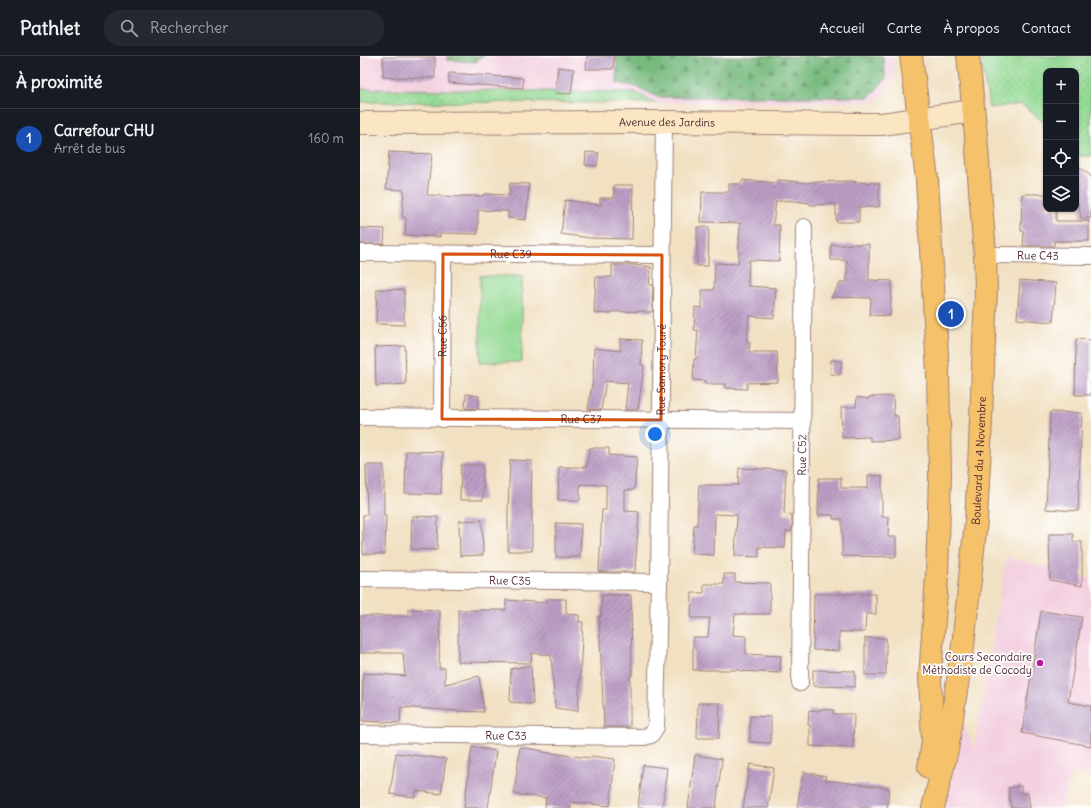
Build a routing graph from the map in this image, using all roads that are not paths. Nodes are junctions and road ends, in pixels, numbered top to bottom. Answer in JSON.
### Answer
{"nodes":[{"id":1,"x":912,"y":56,"type":"edge"},
{"id":2,"x":968,"y":56,"type":"edge"},
{"id":3,"x":973,"y":111,"type":"junction"},
{"id":4,"x":920,"y":118,"type":"junction"},
{"id":5,"x":664,"y":122,"type":"junction"},
{"id":6,"x":360,"y":123,"type":"edge"},
{"id":7,"x":804,"y":227,"type":"dead end"},
{"id":8,"x":360,"y":253,"type":"edge"},
{"id":9,"x":443,"y":254,"type":"junction"},
{"id":10,"x":662,"y":255,"type":"junction"},
{"id":11,"x":985,"y":255,"type":"junction"},
{"id":12,"x":1091,"y":256,"type":"edge"},
{"id":13,"x":360,"y":418,"type":"edge"},
{"id":14,"x":442,"y":418,"type":"junction"},
{"id":15,"x":661,"y":420,"type":"junction"},
{"id":16,"x":802,"y":421,"type":"junction"},
{"id":17,"x":360,"y":579,"type":"edge"},
{"id":18,"x":659,"y":582,"type":"junction"},
{"id":19,"x":800,"y":683,"type":"dead end"},
{"id":20,"x":360,"y":734,"type":"edge"},
{"id":21,"x":651,"y":735,"type":"joint"},
{"id":22,"x":921,"y":808,"type":"edge"},
{"id":23,"x":933,"y":808,"type":"edge"}],
"edges":[{"from":1,"to":4,"type":"main road"},
{"from":2,"to":3,"type":"main road","name":"Boulevard du 4 Novembre"},
{"from":3,"to":4,"type":"main road","name":"Avenue des Jardins"},
{"from":3,"to":11,"type":"main road","name":"Boulevard du 4 Novembre"},
{"from":4,"to":5,"type":"main road","name":"Avenue des Jardins"},
{"from":4,"to":22,"type":"main road"},
{"from":5,"to":6,"type":"main road","name":"Avenue des Jardins"},
{"from":5,"to":10,"type":"street","name":"Rue Samory Touré"},
{"from":7,"to":16,"type":"street","name":"Rue C52"},
{"from":8,"to":9,"type":"street","name":"Rue C39"},
{"from":9,"to":10,"type":"street","name":"Rue C39"},
{"from":9,"to":14,"type":"street","name":"Rue C56"},
{"from":10,"to":15,"type":"street","name":"Rue Samory Touré"},
{"from":11,"to":12,"type":"street","name":"Rue C43"},
{"from":11,"to":23,"type":"main road","name":"Boulevard du 4 Novembre"},
{"from":13,"to":14,"type":"street","name":"Rue C37"},
{"from":14,"to":15,"type":"street","name":"Rue C37"},
{"from":15,"to":16,"type":"street","name":"Rue C37"},
{"from":15,"to":18,"type":"street","name":"Rue Samory Touré"},
{"from":16,"to":19,"type":"street","name":"Rue C52"},
{"from":17,"to":18,"type":"street","name":"Rue C35"},
{"from":18,"to":21,"type":"street","name":"Rue Samory Touré"},
{"from":20,"to":21,"type":"street","name":"Rue C33"}]}
